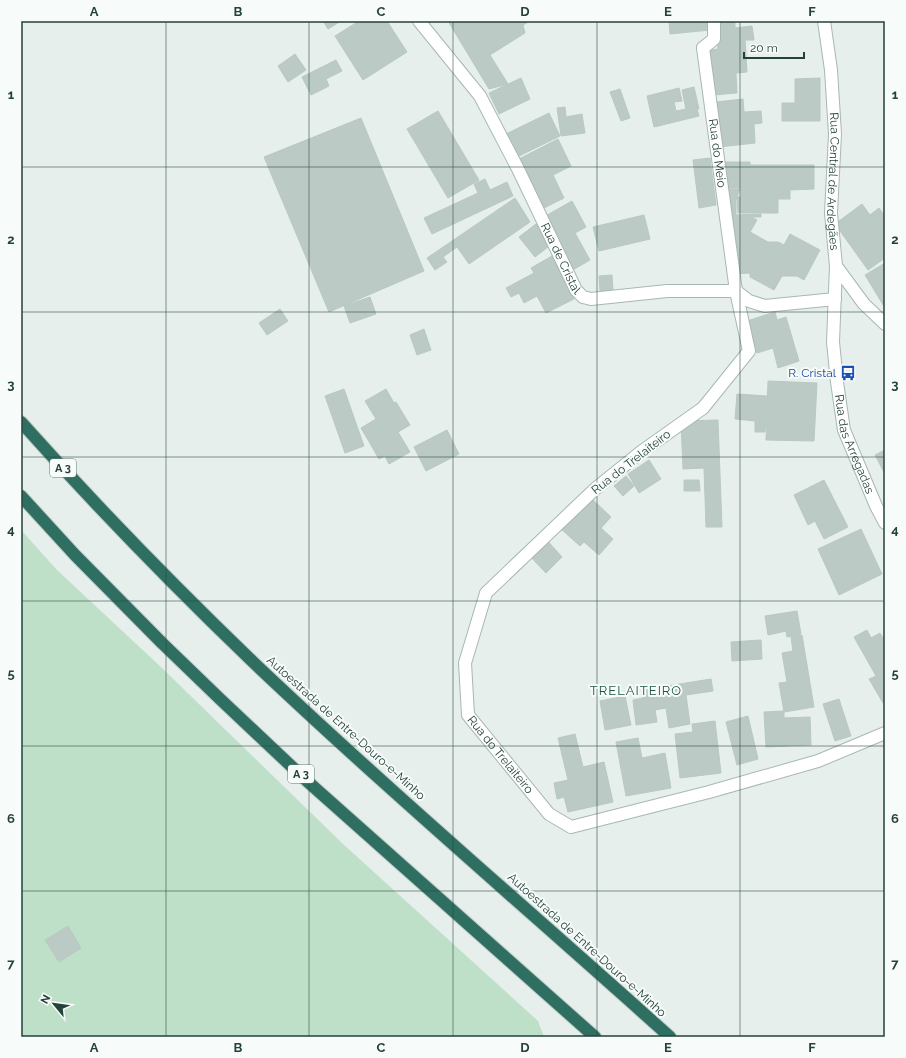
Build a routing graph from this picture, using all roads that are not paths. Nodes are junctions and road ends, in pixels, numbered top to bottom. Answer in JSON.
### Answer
{"nodes":[{"id":1,"x":419,"y":21,"type":"edge"},
{"id":2,"x":714,"y":21,"type":"edge"},
{"id":3,"x":824,"y":21,"type":"edge"},
{"id":4,"x":836,"y":266,"type":"junction"},
{"id":5,"x":736,"y":291,"type":"junction"},
{"id":6,"x":835,"y":299,"type":"junction"},
{"id":7,"x":885,"y":324,"type":"edge"},
{"id":8,"x":21,"y":422,"type":"edge"},
{"id":9,"x":21,"y":496,"type":"edge"},
{"id":10,"x":885,"y":523,"type":"edge"},
{"id":11,"x":885,"y":733,"type":"edge"},
{"id":12,"x":595,"y":1037,"type":"edge"},
{"id":13,"x":670,"y":1037,"type":"edge"}],
"edges":[{"from":1,"to":5,"type":"street","name":"Rua de Cristal"},
{"from":2,"to":5,"type":"street","name":"Rua do Meio"},
{"from":3,"to":4,"type":"street","name":"Rua Central de Ardegães"},
{"from":4,"to":6,"type":"street","name":"Rua das Arregadas"},
{"from":4,"to":7,"type":"street","name":"Rua Central de Ardegães"},
{"from":5,"to":6,"type":"street"},
{"from":5,"to":11,"type":"street","name":"Rua do Trelaiteiro"},
{"from":6,"to":10,"type":"street","name":"Rua das Arregadas"},
{"from":8,"to":13,"type":"highway","name":"Autoestrada de Entre-Douro-e-Minho","number":"A 3"},
{"from":9,"to":12,"type":"highway","number":"A 3"}]}
